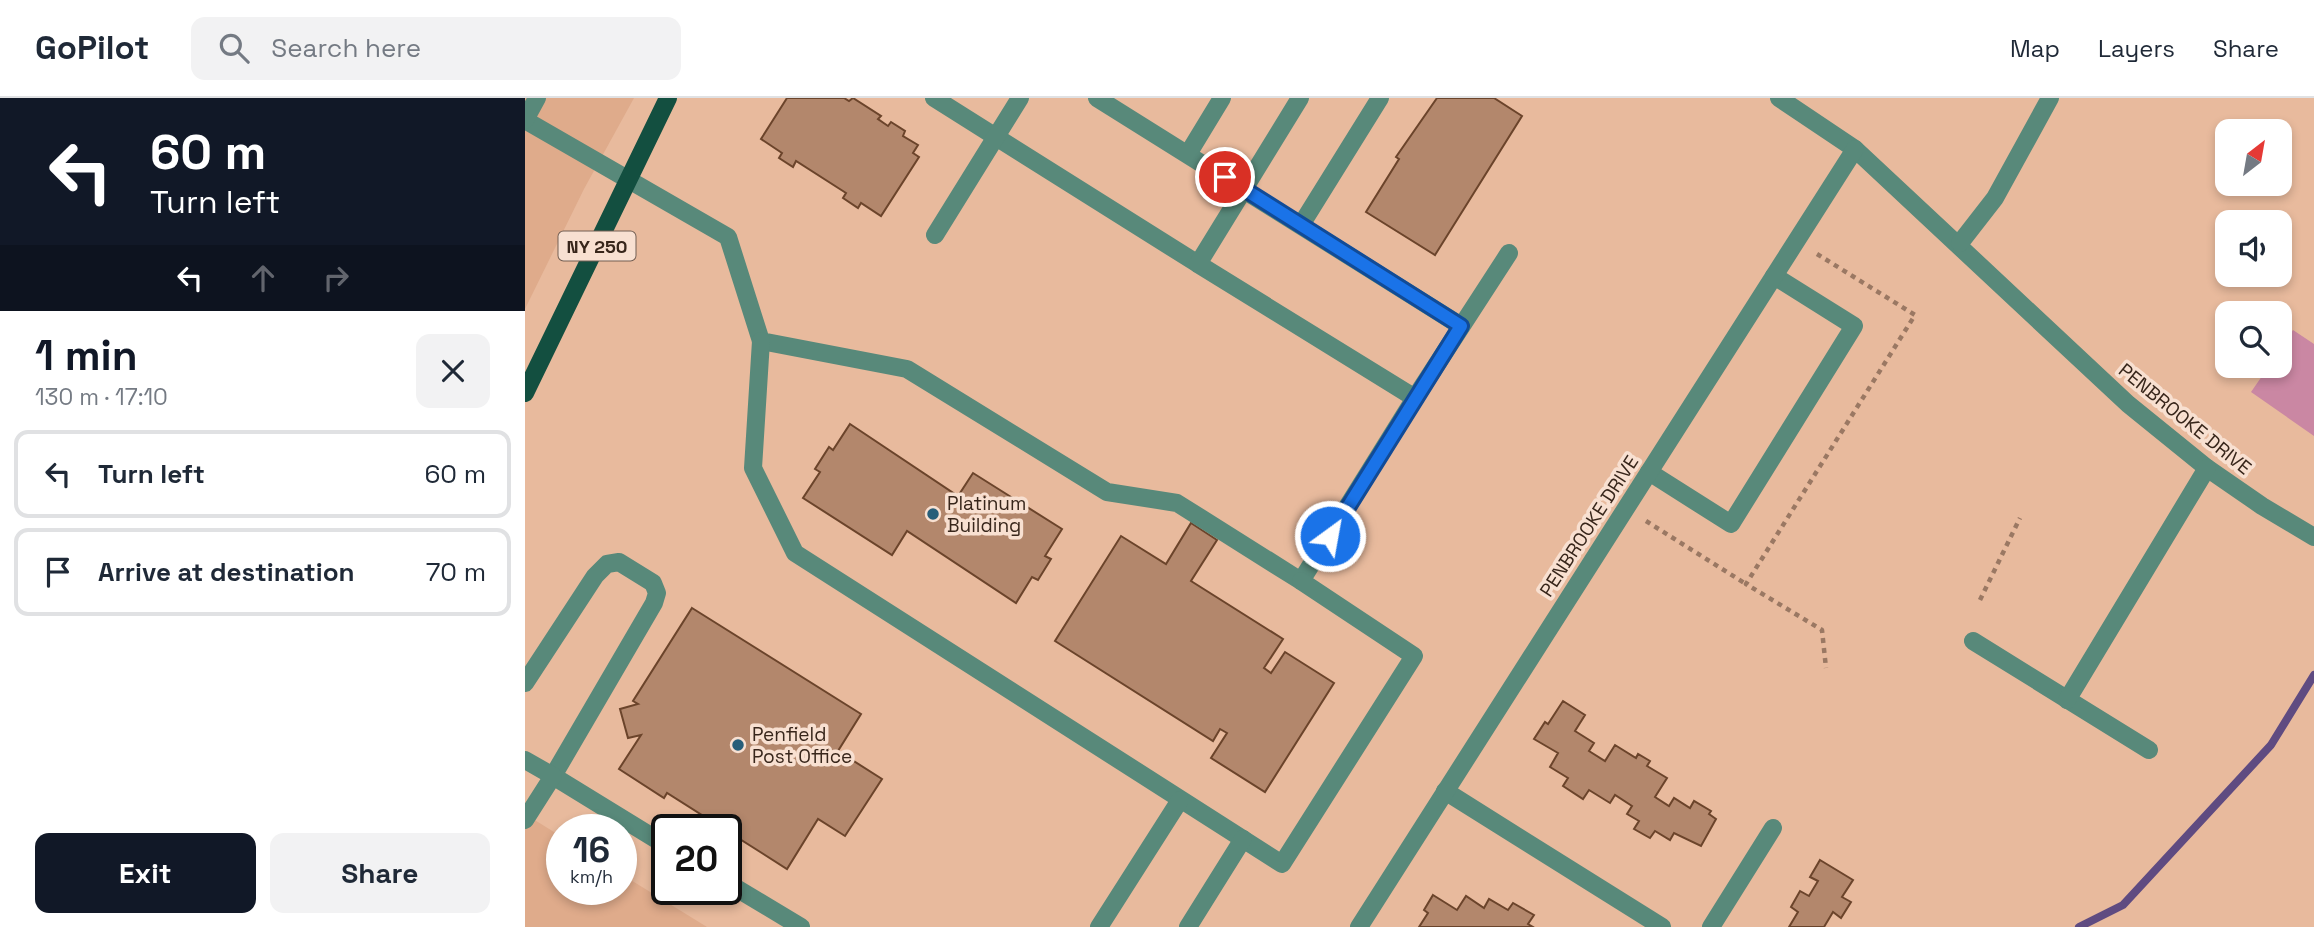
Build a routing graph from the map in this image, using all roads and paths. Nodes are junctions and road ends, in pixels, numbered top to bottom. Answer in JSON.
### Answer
{"nodes":[{"id":1,"x":537,"y":98,"type":"edge"},
{"id":2,"x":668,"y":98,"type":"edge"},
{"id":3,"x":934,"y":98,"type":"edge"},
{"id":4,"x":1020,"y":98,"type":"edge"},
{"id":5,"x":1097,"y":98,"type":"edge"},
{"id":6,"x":1222,"y":98,"type":"edge"},
{"id":7,"x":1300,"y":98,"type":"edge"},
{"id":8,"x":1380,"y":98,"type":"edge"},
{"id":9,"x":1779,"y":98,"type":"edge"},
{"id":10,"x":2050,"y":98,"type":"edge"},
{"id":11,"x":525,"y":120,"type":"edge"},
{"id":12,"x":995,"y":136,"type":"junction"},
{"id":13,"x":1856,"y":149,"type":"junction"},
{"id":14,"x":1188,"y":154,"type":"junction"},
{"id":15,"x":628,"y":180,"type":"junction"},
{"id":16,"x":1244,"y":189,"type":"junction"},
{"id":17,"x":1301,"y":225,"type":"junction"},
{"id":18,"x":935,"y":234,"type":"dead end"},
{"id":19,"x":1960,"y":243,"type":"junction"},
{"id":20,"x":1509,"y":253,"type":"dead end"},
{"id":21,"x":1817,"y":254,"type":"dead end"},
{"id":22,"x":1198,"y":264,"type":"junction"},
{"id":23,"x":1774,"y":276,"type":"junction"},
{"id":24,"x":1461,"y":326,"type":"junction"},
{"id":25,"x":761,"y":341,"type":"junction"},
{"id":26,"x":525,"y":393,"type":"edge"},
{"id":27,"x":1415,"y":398,"type":"junction"},
{"id":28,"x":2207,"y":468,"type":"junction"},
{"id":29,"x":1649,"y":472,"type":"junction"},
{"id":30,"x":2020,"y":518,"type":"dead end"},
{"id":31,"x":1646,"y":522,"type":"dead end"},
{"id":32,"x":2314,"y":537,"type":"edge"},
{"id":33,"x":1301,"y":581,"type":"junction"},
{"id":34,"x":1747,"y":584,"type":"junction"},
{"id":35,"x":1980,"y":600,"type":"dead end"},
{"id":36,"x":1973,"y":641,"type":"dead end"},
{"id":37,"x":1826,"y":668,"type":"dead end"},
{"id":38,"x":525,"y":683,"type":"edge"},
{"id":39,"x":2067,"y":700,"type":"junction"},
{"id":40,"x":2149,"y":750,"type":"dead end"},
{"id":41,"x":525,"y":760,"type":"edge"},
{"id":42,"x":553,"y":776,"type":"junction"},
{"id":43,"x":1445,"y":791,"type":"junction"},
{"id":44,"x":1180,"y":800,"type":"junction"},
{"id":45,"x":525,"y":820,"type":"edge"},
{"id":46,"x":1773,"y":828,"type":"dead end"},
{"id":47,"x":651,"y":836,"type":"edge"},
{"id":48,"x":1243,"y":839,"type":"junction"},
{"id":49,"x":742,"y":892,"type":"edge"},
{"id":50,"x":801,"y":927,"type":"edge"},
{"id":51,"x":1099,"y":927,"type":"edge"},
{"id":52,"x":1188,"y":927,"type":"edge"},
{"id":53,"x":1359,"y":927,"type":"edge"},
{"id":54,"x":1662,"y":927,"type":"edge"},
{"id":55,"x":1711,"y":927,"type":"edge"}],
"edges":[{"from":1,"to":11,"type":"street"},
{"from":2,"to":15,"type":"main road","number":"NY 250"},
{"from":3,"to":12,"type":"street"},
{"from":4,"to":12,"type":"street"},
{"from":5,"to":14,"type":"street"},
{"from":6,"to":14,"type":"street"},
{"from":7,"to":16,"type":"street"},
{"from":8,"to":17,"type":"street"},
{"from":9,"to":13,"type":"street","name":"PENBROOKE DRIVE"},
{"from":10,"to":19,"type":"street"},
{"from":11,"to":15,"type":"street"},
{"from":12,"to":18,"type":"street"},
{"from":12,"to":22,"type":"street"},
{"from":13,"to":19,"type":"street","name":"PENBROOKE DRIVE"},
{"from":13,"to":23,"type":"street","name":"PENBROOKE DRIVE"},
{"from":14,"to":16,"type":"street"},
{"from":15,"to":25,"type":"street"},
{"from":15,"to":26,"type":"main road","number":"NY 250"},
{"from":16,"to":17,"type":"street"},
{"from":16,"to":22,"type":"street"},
{"from":17,"to":24,"type":"street"},
{"from":19,"to":28,"type":"street","name":"PENBROOKE DRIVE"},
{"from":20,"to":24,"type":"street"},
{"from":21,"to":34,"type":"path"},
{"from":22,"to":27,"type":"street"},
{"from":23,"to":29,"type":"street","name":"PENBROOKE DRIVE"},
{"from":23,"to":29,"type":"street"},
{"from":24,"to":27,"type":"street"},
{"from":25,"to":33,"type":"street"},
{"from":25,"to":44,"type":"street"},
{"from":27,"to":33,"type":"street"},
{"from":28,"to":32,"type":"street","name":"PENBROOKE DRIVE"},
{"from":28,"to":39,"type":"street"},
{"from":29,"to":43,"type":"street","name":"PENBROOKE DRIVE"},
{"from":30,"to":35,"type":"path"},
{"from":31,"to":34,"type":"path"},
{"from":33,"to":48,"type":"street"},
{"from":34,"to":37,"type":"path"},
{"from":36,"to":39,"type":"street"},
{"from":38,"to":42,"type":"street"},
{"from":39,"to":40,"type":"street"},
{"from":41,"to":42,"type":"street"},
{"from":42,"to":45,"type":"street"},
{"from":42,"to":47,"type":"street"},
{"from":43,"to":53,"type":"street","name":"PENBROOKE DRIVE"},
{"from":43,"to":54,"type":"street"},
{"from":44,"to":48,"type":"street"},
{"from":44,"to":51,"type":"street"},
{"from":46,"to":55,"type":"street"},
{"from":48,"to":52,"type":"street"},
{"from":49,"to":50,"type":"street"}]}
